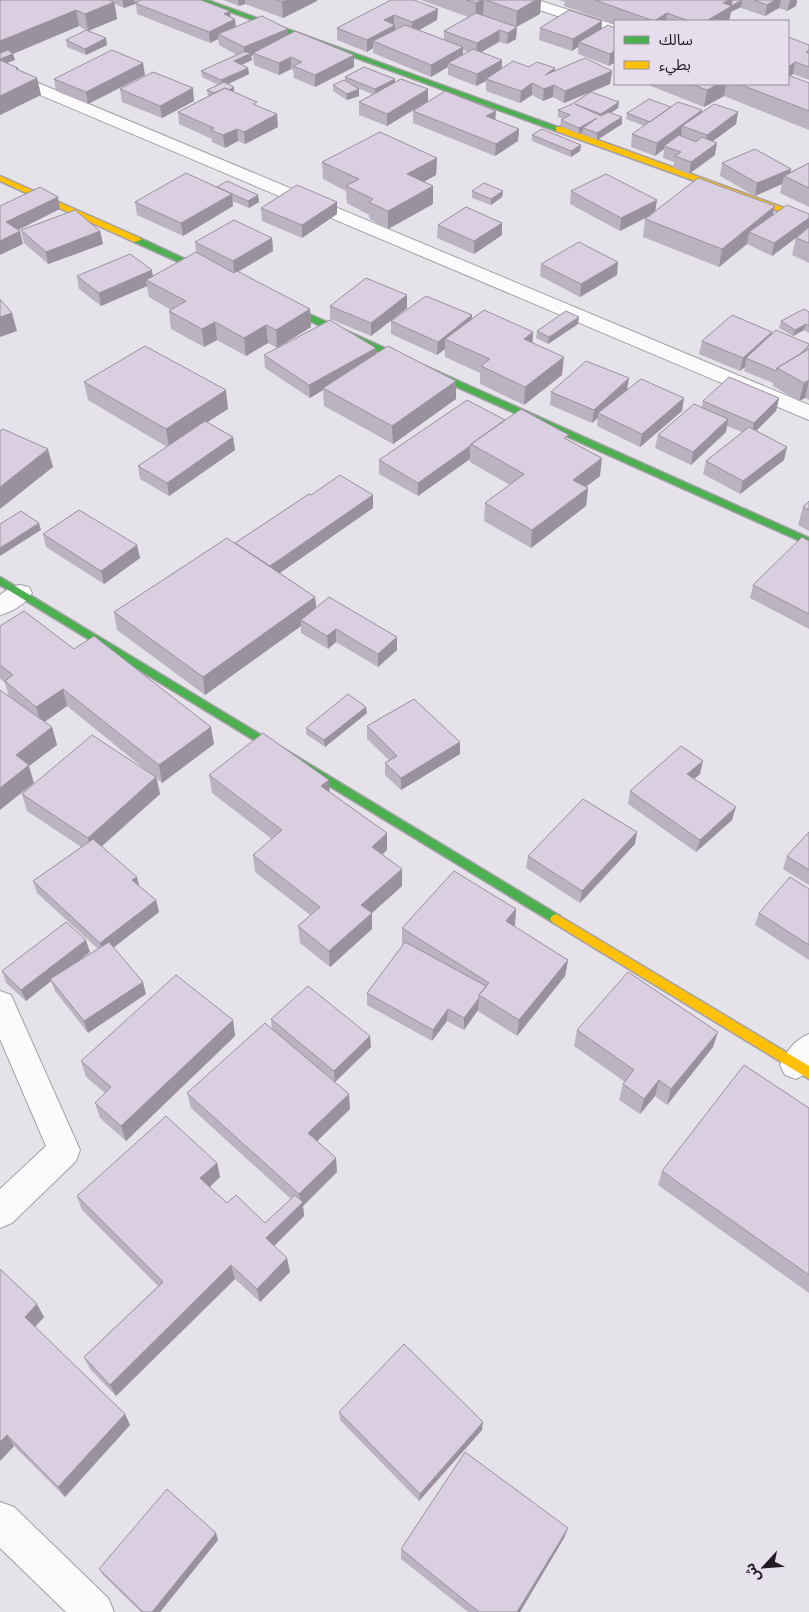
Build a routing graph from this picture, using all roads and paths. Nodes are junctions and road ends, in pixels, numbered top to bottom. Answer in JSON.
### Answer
{"nodes":[{"id":1,"x":201,"y":0,"type":"edge"},
{"id":2,"x":523,"y":0,"type":"edge"},
{"id":3,"x":614,"y":30,"type":"edge"},
{"id":4,"x":0,"y":72,"type":"edge"},
{"id":5,"x":0,"y":178,"type":"edge"},
{"id":6,"x":809,"y":220,"type":"edge"},
{"id":7,"x":227,"y":280,"type":"edge"},
{"id":8,"x":264,"y":297,"type":"edge"},
{"id":9,"x":809,"y":412,"type":"edge"},
{"id":10,"x":809,"y":542,"type":"edge"},
{"id":11,"x":10,"y":586,"type":"edge"},
{"id":12,"x":0,"y":607,"type":"edge"},
{"id":13,"x":0,"y":1004,"type":"edge"},
{"id":14,"x":805,"y":1062,"type":"edge"},
{"id":15,"x":0,"y":1212,"type":"edge"},
{"id":16,"x":0,"y":1521,"type":"edge"},
{"id":17,"x":94,"y":1612,"type":"edge"}],
"edges":[{"from":1,"to":6,"type":"street"},
{"from":2,"to":3,"type":"street"},
{"from":4,"to":9,"type":"street"},
{"from":5,"to":7,"type":"street"},
{"from":8,"to":10,"type":"street"},
{"from":11,"to":12,"type":"street"},
{"from":11,"to":14,"type":"street"},
{"from":13,"to":15,"type":"street"},
{"from":16,"to":17,"type":"street"}]}
